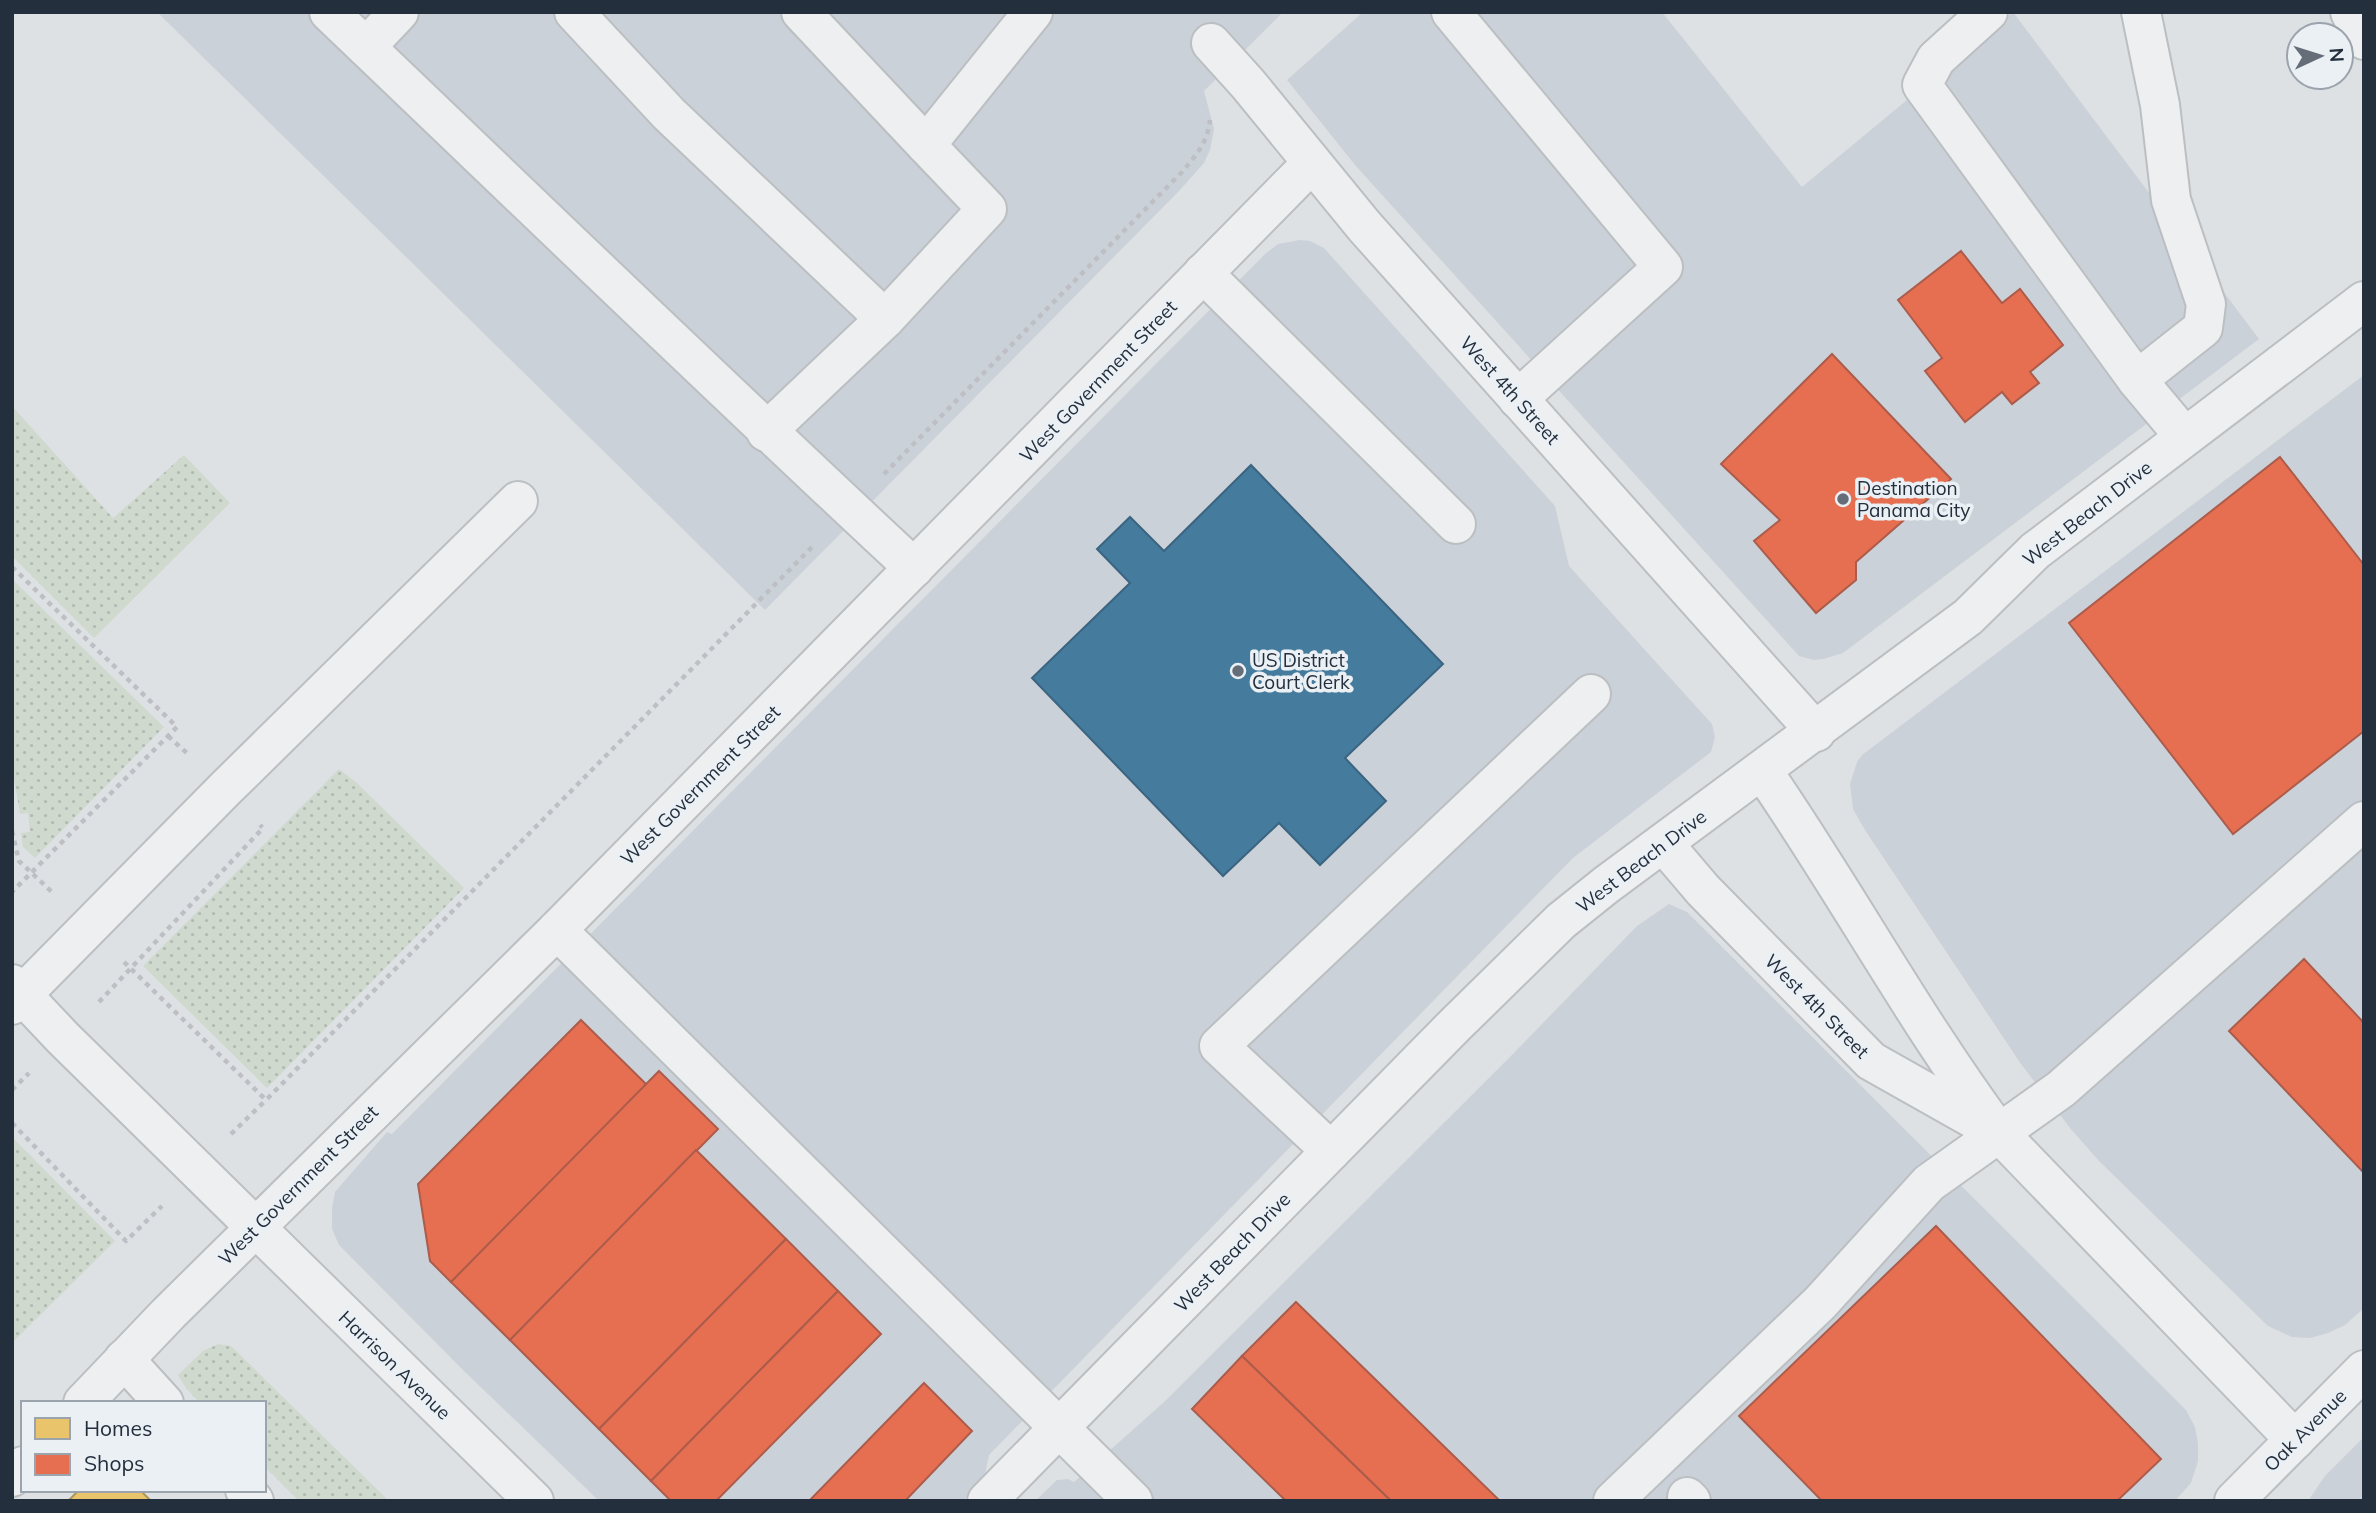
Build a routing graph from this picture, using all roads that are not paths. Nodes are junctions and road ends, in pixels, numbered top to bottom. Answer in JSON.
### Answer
{"nodes":[{"id":1,"x":330,"y":12,"type":"edge"},
{"id":2,"x":399,"y":12,"type":"edge"},
{"id":3,"x":574,"y":12,"type":"edge"},
{"id":4,"x":801,"y":12,"type":"edge"},
{"id":5,"x":1033,"y":12,"type":"edge"},
{"id":6,"x":1451,"y":12,"type":"edge"},
{"id":7,"x":1988,"y":12,"type":"edge"},
{"id":8,"x":2141,"y":12,"type":"edge"},
{"id":9,"x":2350,"y":12,"type":"edge"},
{"id":10,"x":2364,"y":40,"type":"edge"},
{"id":11,"x":1211,"y":43,"type":"dead end"},
{"id":12,"x":366,"y":47,"type":"junction"},
{"id":13,"x":926,"y":145,"type":"junction"},
{"id":14,"x":1312,"y":163,"type":"junction"},
{"id":15,"x":1203,"y":273,"type":"junction"},
{"id":16,"x":2364,"y":300,"type":"edge"},
{"id":17,"x":885,"y":319,"type":"junction"},
{"id":18,"x":2137,"y":380,"type":"junction"},
{"id":19,"x":1518,"y":399,"type":"junction"},
{"id":20,"x":766,"y":432,"type":"junction"},
{"id":21,"x":2184,"y":436,"type":"junction"},
{"id":22,"x":518,"y":501,"type":"dead end"},
{"id":23,"x":1456,"y":524,"type":"dead end"},
{"id":24,"x":914,"y":568,"type":"junction"},
{"id":25,"x":1591,"y":694,"type":"dead end"},
{"id":26,"x":1816,"y":732,"type":"junction"},
{"id":27,"x":1762,"y":770,"type":"junction"},
{"id":28,"x":2364,"y":821,"type":"edge"},
{"id":29,"x":1663,"y":843,"type":"junction"},
{"id":30,"x":557,"y":929,"type":"junction"},
{"id":31,"x":16,"y":994,"type":"edge"},
{"id":32,"x":1999,"y":1133,"type":"junction"},
{"id":33,"x":1331,"y":1151,"type":"junction"},
{"id":34,"x":256,"y":1228,"type":"junction"},
{"id":35,"x":124,"y":1359,"type":"junction"},
{"id":36,"x":2364,"y":1370,"type":"edge"},
{"id":37,"x":85,"y":1401,"type":"edge"},
{"id":38,"x":162,"y":1401,"type":"edge"},
{"id":39,"x":1059,"y":1429,"type":"junction"},
{"id":40,"x":2295,"y":1440,"type":"junction"},
{"id":41,"x":2242,"y":1497,"type":"edge"},
{"id":42,"x":534,"y":1501,"type":"edge"},
{"id":43,"x":987,"y":1501,"type":"edge"},
{"id":44,"x":1133,"y":1501,"type":"edge"},
{"id":45,"x":1614,"y":1501,"type":"edge"}],
"edges":[{"from":1,"to":12,"type":"street"},
{"from":2,"to":12,"type":"street"},
{"from":3,"to":17,"type":"street"},
{"from":4,"to":13,"type":"street"},
{"from":5,"to":13,"type":"street"},
{"from":6,"to":19,"type":"street"},
{"from":7,"to":18,"type":"street"},
{"from":8,"to":18,"type":"street"},
{"from":9,"to":10,"type":"street"},
{"from":11,"to":14,"type":"street","name":"West 4th Street"},
{"from":12,"to":20,"type":"street"},
{"from":13,"to":17,"type":"street"},
{"from":14,"to":15,"type":"street","name":"West Government Street"},
{"from":14,"to":19,"type":"street","name":"West 4th Street"},
{"from":15,"to":23,"type":"street"},
{"from":15,"to":24,"type":"street","name":"West Government Street"},
{"from":16,"to":21,"type":"street","name":"West Beach Drive"},
{"from":17,"to":20,"type":"street"},
{"from":18,"to":21,"type":"street"},
{"from":19,"to":26,"type":"street","name":"West 4th Street"},
{"from":20,"to":24,"type":"street"},
{"from":21,"to":26,"type":"street","name":"West Beach Drive"},
{"from":22,"to":31,"type":"street"},
{"from":24,"to":30,"type":"street","name":"West Government Street"},
{"from":25,"to":33,"type":"street"},
{"from":26,"to":27,"type":"street","name":"West Beach Drive"},
{"from":27,"to":29,"type":"street","name":"West Beach Drive"},
{"from":27,"to":32,"type":"street","name":"West 4th Street"},
{"from":28,"to":32,"type":"street"},
{"from":29,"to":32,"type":"street","name":"West 4th Street"},
{"from":29,"to":33,"type":"street","name":"West Beach Drive"},
{"from":30,"to":34,"type":"street","name":"West Government Street"},
{"from":30,"to":39,"type":"street"},
{"from":31,"to":34,"type":"street","name":"Harrison Avenue"},
{"from":32,"to":40,"type":"street","name":"West 4th Street"},
{"from":32,"to":45,"type":"street"},
{"from":33,"to":39,"type":"street","name":"West Beach Drive"},
{"from":34,"to":35,"type":"street","name":"West Government Street"},
{"from":34,"to":42,"type":"street","name":"Harrison Avenue"},
{"from":35,"to":37,"type":"street","name":"West Government Street"},
{"from":35,"to":38,"type":"street"},
{"from":36,"to":40,"type":"street","name":"Oak Avenue"},
{"from":39,"to":43,"type":"street","name":"West Beach Drive"},
{"from":39,"to":44,"type":"street"},
{"from":40,"to":41,"type":"street","name":"Oak Avenue"}]}
